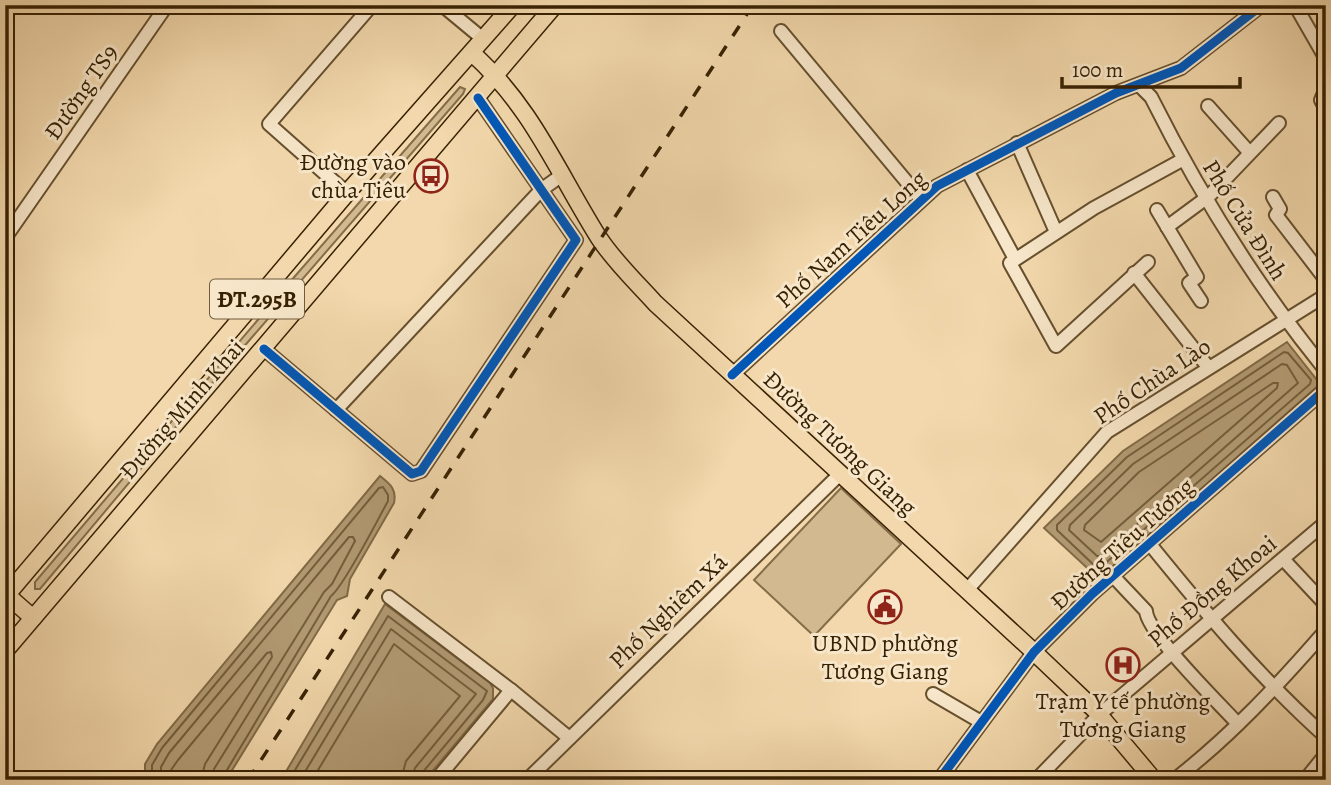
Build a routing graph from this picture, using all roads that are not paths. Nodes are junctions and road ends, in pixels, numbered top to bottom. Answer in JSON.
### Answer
{"nodes":[{"id":1,"x":167,"y":5,"type":"edge"},
{"id":2,"x":372,"y":5,"type":"edge"},
{"id":3,"x":442,"y":5,"type":"edge"},
{"id":4,"x":513,"y":5,"type":"edge"},
{"id":5,"x":555,"y":5,"type":"edge"},
{"id":6,"x":1262,"y":5,"type":"edge"},
{"id":7,"x":1294,"y":5,"type":"edge"},
{"id":8,"x":781,"y":31,"type":"dead end"},
{"id":9,"x":484,"y":39,"type":"junction"},
{"id":10,"x":472,"y":54,"type":"junction"},
{"id":11,"x":1326,"y":59,"type":"edge"},
{"id":12,"x":496,"y":75,"type":"junction"},
{"id":13,"x":1140,"y":86,"type":"junction"},
{"id":14,"x":1326,"y":88,"type":"edge"},
{"id":15,"x":478,"y":98,"type":"junction"},
{"id":16,"x":1208,"y":106,"type":"dead end"},
{"id":17,"x":1326,"y":108,"type":"edge"},
{"id":18,"x":1279,"y":123,"type":"dead end"},
{"id":19,"x":1017,"y":144,"type":"junction"},
{"id":20,"x":1249,"y":152,"type":"junction"},
{"id":21,"x":1182,"y":160,"type":"junction"},
{"id":22,"x":967,"y":170,"type":"junction"},
{"id":23,"x":562,"y":174,"type":"junction"},
{"id":24,"x":541,"y":190,"type":"junction"},
{"id":25,"x":347,"y":193,"type":"junction"},
{"id":26,"x":1273,"y":197,"type":"dead end"},
{"id":27,"x":921,"y":199,"type":"junction"},
{"id":28,"x":1205,"y":200,"type":"junction"},
{"id":29,"x":1157,"y":210,"type":"dead end"},
{"id":30,"x":1167,"y":227,"type":"junction"},
{"id":31,"x":1056,"y":232,"type":"junction"},
{"id":32,"x":5,"y":238,"type":"edge"},
{"id":33,"x":1015,"y":259,"type":"junction"},
{"id":34,"x":1148,"y":262,"type":"dead end"},
{"id":35,"x":1134,"y":273,"type":"junction"},
{"id":36,"x":1326,"y":280,"type":"edge"},
{"id":37,"x":1326,"y":295,"type":"edge"},
{"id":38,"x":1201,"y":301,"type":"dead end"},
{"id":39,"x":1284,"y":320,"type":"junction"},
{"id":40,"x":264,"y":349,"type":"junction"},
{"id":41,"x":1208,"y":367,"type":"junction"},
{"id":42,"x":1326,"y":371,"type":"edge"},
{"id":43,"x":732,"y":375,"type":"junction"},
{"id":44,"x":1326,"y":389,"type":"edge"},
{"id":45,"x":336,"y":410,"type":"junction"},
{"id":46,"x":840,"y":474,"type":"junction"},
{"id":47,"x":1325,"y":526,"type":"edge"},
{"id":48,"x":1149,"y":543,"type":"junction"},
{"id":49,"x":1283,"y":559,"type":"junction"},
{"id":50,"x":1112,"y":575,"type":"junction"},
{"id":51,"x":967,"y":590,"type":"junction"},
{"id":52,"x":6,"y":596,"type":"edge"},
{"id":53,"x":389,"y":597,"type":"dead end"},
{"id":54,"x":1326,"y":605,"type":"edge"},
{"id":55,"x":33,"y":618,"type":"junction"},
{"id":56,"x":1211,"y":620,"type":"junction"},
{"id":57,"x":1326,"y":630,"type":"edge"},
{"id":58,"x":5,"y":651,"type":"edge"},
{"id":59,"x":1034,"y":652,"type":"junction"},
{"id":60,"x":1173,"y":653,"type":"junction"},
{"id":61,"x":1275,"y":688,"type":"junction"},
{"id":62,"x":511,"y":690,"type":"junction"},
{"id":63,"x":933,"y":694,"type":"dead end"},
{"id":64,"x":1099,"y":715,"type":"junction"},
{"id":65,"x":981,"y":722,"type":"junction"},
{"id":66,"x":1238,"y":724,"type":"junction"},
{"id":67,"x":568,"y":737,"type":"junction"},
{"id":68,"x":1326,"y":737,"type":"edge"},
{"id":69,"x":1326,"y":754,"type":"edge"},
{"id":70,"x":532,"y":778,"type":"edge"},
{"id":71,"x":436,"y":780,"type":"edge"},
{"id":72,"x":939,"y":780,"type":"edge"},
{"id":73,"x":1035,"y":780,"type":"edge"},
{"id":74,"x":1154,"y":780,"type":"edge"},
{"id":75,"x":1174,"y":780,"type":"edge"},
{"id":76,"x":1305,"y":780,"type":"edge"}],
"edges":[{"from":1,"to":32,"type":"street","name":"Đường TS9"},
{"from":2,"to":25,"type":"street"},
{"from":3,"to":9,"type":"street"},
{"from":4,"to":9,"type":"main road","name":"Đường Minh Khai","number":"ĐT.295B"},
{"from":5,"to":12,"type":"main road","name":"Đường Minh Khai","number":"ĐT.295B"},
{"from":6,"to":13,"type":"street","name":"Phố Nam Tiêu Long"},
{"from":7,"to":11,"type":"street"},
{"from":8,"to":27,"type":"street"},
{"from":9,"to":10,"type":"main road","name":"Đường Minh Khai","number":"ĐT.295B"},
{"from":10,"to":12,"type":"main road","name":"Đường Tương Giang"},
{"from":10,"to":25,"type":"main road","name":"Đường Minh Khai","number":"ĐT.295B"},
{"from":12,"to":15,"type":"main road","name":"Đường Minh Khai","number":"ĐT.295B"},
{"from":12,"to":23,"type":"main road","name":"Đường Tương Giang"},
{"from":13,"to":19,"type":"street","name":"Phố Nam Tiêu Long"},
{"from":13,"to":21,"type":"street","name":"Phố Cửa Đình"},
{"from":14,"to":17,"type":"street"},
{"from":15,"to":24,"type":"street"},
{"from":15,"to":40,"type":"main road","name":"Đường Minh Khai","number":"ĐT.295B"},
{"from":16,"to":20,"type":"street"},
{"from":18,"to":20,"type":"street"},
{"from":19,"to":22,"type":"street","name":"Phố Nam Tiêu Long"},
{"from":19,"to":31,"type":"street"},
{"from":20,"to":28,"type":"street"},
{"from":21,"to":28,"type":"street","name":"Phố Cửa Đình"},
{"from":21,"to":31,"type":"street"},
{"from":22,"to":27,"type":"street","name":"Phố Nam Tiêu Long"},
{"from":22,"to":33,"type":"street"},
{"from":23,"to":24,"type":"street"},
{"from":23,"to":43,"type":"main road","name":"Đường Tương Giang"},
{"from":24,"to":45,"type":"street"},
{"from":24,"to":45,"type":"street"},
{"from":25,"to":52,"type":"main road","name":"Đường Minh Khai","number":"ĐT.295B"},
{"from":26,"to":36,"type":"street"},
{"from":27,"to":43,"type":"street","name":"Phố Nam Tiêu Long"},
{"from":28,"to":30,"type":"street"},
{"from":28,"to":39,"type":"street","name":"Phố Cửa Đình"},
{"from":29,"to":30,"type":"street"},
{"from":30,"to":38,"type":"street"},
{"from":31,"to":33,"type":"street"},
{"from":33,"to":35,"type":"street"},
{"from":34,"to":35,"type":"street"},
{"from":35,"to":41,"type":"street"},
{"from":37,"to":39,"type":"street","name":"Phố Chùa Lào"},
{"from":39,"to":41,"type":"street","name":"Phố Chùa Lào"},
{"from":39,"to":42,"type":"street","name":"Phố Cửa Đình"},
{"from":40,"to":45,"type":"street"},
{"from":40,"to":55,"type":"main road","name":"Đường Minh Khai","number":"ĐT.295B"},
{"from":41,"to":51,"type":"street","name":"Phố Chùa Lào"},
{"from":43,"to":46,"type":"main road","name":"Đường Tương Giang"},
{"from":44,"to":48,"type":"street","name":"Đường Tiêu Tương"},
{"from":46,"to":51,"type":"main road","name":"Đường Tương Giang"},
{"from":46,"to":67,"type":"street","name":"Phố Nghiêm Xá"},
{"from":47,"to":49,"type":"street","name":"Phố Đồng Khoai"},
{"from":48,"to":50,"type":"street","name":"Đường Tiêu Tương"},
{"from":48,"to":56,"type":"street"},
{"from":49,"to":54,"type":"street"},
{"from":49,"to":56,"type":"street","name":"Phố Đồng Khoai"},
{"from":50,"to":59,"type":"street","name":"Đường Tiêu Tương"},
{"from":50,"to":60,"type":"street"},
{"from":51,"to":59,"type":"main road","name":"Đường Tương Giang"},
{"from":52,"to":55,"type":"main road"},
{"from":53,"to":62,"type":"street"},
{"from":55,"to":58,"type":"main road","name":"Đường Minh Khai","number":"ĐT.295B"},
{"from":56,"to":60,"type":"street","name":"Phố Đồng Khoai"},
{"from":56,"to":61,"type":"street"},
{"from":57,"to":61,"type":"street"},
{"from":59,"to":64,"type":"main road","name":"Đường Tương Giang"},
{"from":59,"to":65,"type":"street","name":"Đường Tiêu Tương"},
{"from":60,"to":64,"type":"street","name":"Phố Đồng Khoai"},
{"from":60,"to":66,"type":"street"},
{"from":61,"to":66,"type":"street"},
{"from":61,"to":68,"type":"street"},
{"from":62,"to":67,"type":"street"},
{"from":62,"to":71,"type":"street"},
{"from":63,"to":65,"type":"street"},
{"from":64,"to":73,"type":"street","name":"Phố Đồng Khoai"},
{"from":64,"to":74,"type":"main road","name":"Đường Tương Giang"},
{"from":65,"to":72,"type":"street","name":"Đường Tiêu Tương"},
{"from":66,"to":75,"type":"street"},
{"from":67,"to":70,"type":"street","name":"Phố Nghiêm Xá"},
{"from":69,"to":76,"type":"street"}]}
